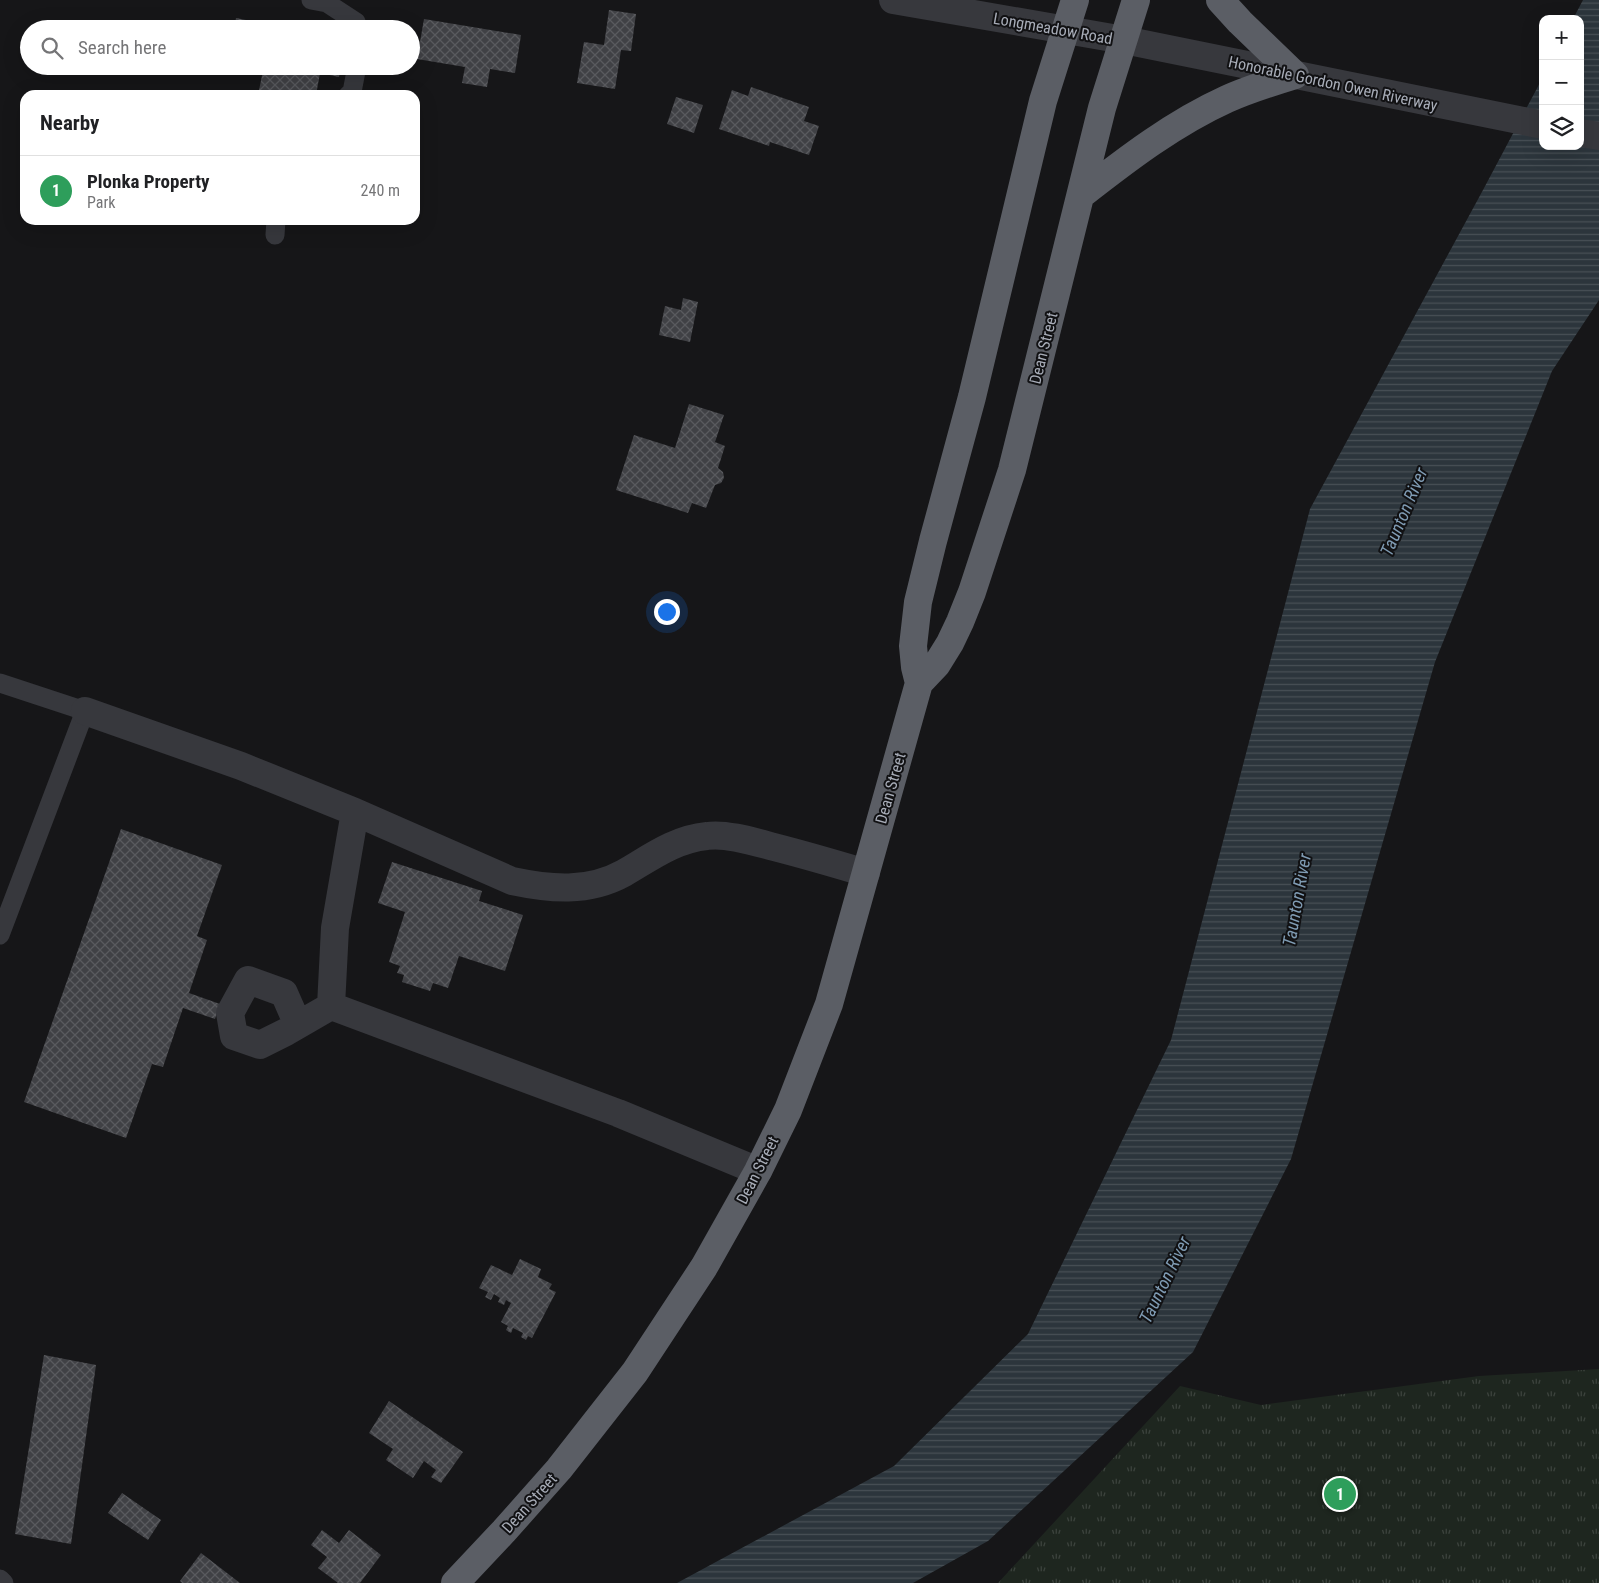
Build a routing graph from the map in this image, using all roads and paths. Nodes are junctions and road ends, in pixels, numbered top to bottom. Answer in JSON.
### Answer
{"nodes":[{"id":1,"x":311,"y":0,"type":"edge"},
{"id":2,"x":893,"y":0,"type":"edge"},
{"id":3,"x":1075,"y":0,"type":"edge"},
{"id":4,"x":1136,"y":0,"type":"edge"},
{"id":5,"x":1220,"y":0,"type":"edge"},
{"id":6,"x":353,"y":20,"type":"edge"},
{"id":7,"x":1066,"y":30,"type":"junction"},
{"id":8,"x":1124,"y":40,"type":"junction"},
{"id":9,"x":355,"y":75,"type":"edge"},
{"id":10,"x":1295,"y":75,"type":"junction"},
{"id":11,"x":352,"y":90,"type":"edge"},
{"id":12,"x":1539,"y":124,"type":"edge"},
{"id":13,"x":1584,"y":134,"type":"edge"},
{"id":14,"x":1599,"y":136,"type":"edge"},
{"id":15,"x":1081,"y":195,"type":"junction"},
{"id":16,"x":0,"y":683,"type":"edge"},
{"id":17,"x":920,"y":683,"type":"junction"},
{"id":18,"x":85,"y":710,"type":"junction"},
{"id":19,"x":355,"y":812,"type":"junction"},
{"id":20,"x":866,"y":873,"type":"junction"},
{"id":21,"x":0,"y":934,"type":"edge"},
{"id":22,"x":331,"y":1006,"type":"junction"},
{"id":23,"x":298,"y":1025,"type":"dead end"},
{"id":24,"x":758,"y":1171,"type":"junction"},
{"id":25,"x":0,"y":1579,"type":"edge"},
{"id":26,"x":4,"y":1583,"type":"edge"},
{"id":27,"x":455,"y":1583,"type":"edge"}],
"edges":[{"from":1,"to":6,"type":"lane"},
{"from":2,"to":7,"type":"street","name":"Longmeadow Road"},
{"from":3,"to":7,"type":"highway","name":"Dean Street"},
{"from":4,"to":8,"type":"highway","name":"Dean Street"},
{"from":5,"to":10,"type":"highway"},
{"from":7,"to":8,"type":"street","name":"Longmeadow Road"},
{"from":7,"to":17,"type":"highway","name":"Dean Street"},
{"from":8,"to":10,"type":"street","name":"Honorable Gordon Owen Riverway"},
{"from":8,"to":15,"type":"highway","name":"Dean Street"},
{"from":9,"to":11,"type":"lane"},
{"from":10,"to":12,"type":"street","name":"Honorable Gordon Owen Riverway"},
{"from":10,"to":15,"type":"highway"},
{"from":13,"to":14,"type":"street"},
{"from":15,"to":17,"type":"highway","name":"Dean Street"},
{"from":16,"to":18,"type":"lane"},
{"from":17,"to":20,"type":"highway","name":"Dean Street"},
{"from":18,"to":19,"type":"street"},
{"from":18,"to":21,"type":"lane"},
{"from":19,"to":20,"type":"street"},
{"from":19,"to":22,"type":"street"},
{"from":20,"to":24,"type":"highway","name":"Dean Street"},
{"from":22,"to":23,"type":"street"},
{"from":22,"to":24,"type":"street"},
{"from":24,"to":27,"type":"highway","name":"Dean Street"},
{"from":25,"to":26,"type":"lane"}]}
